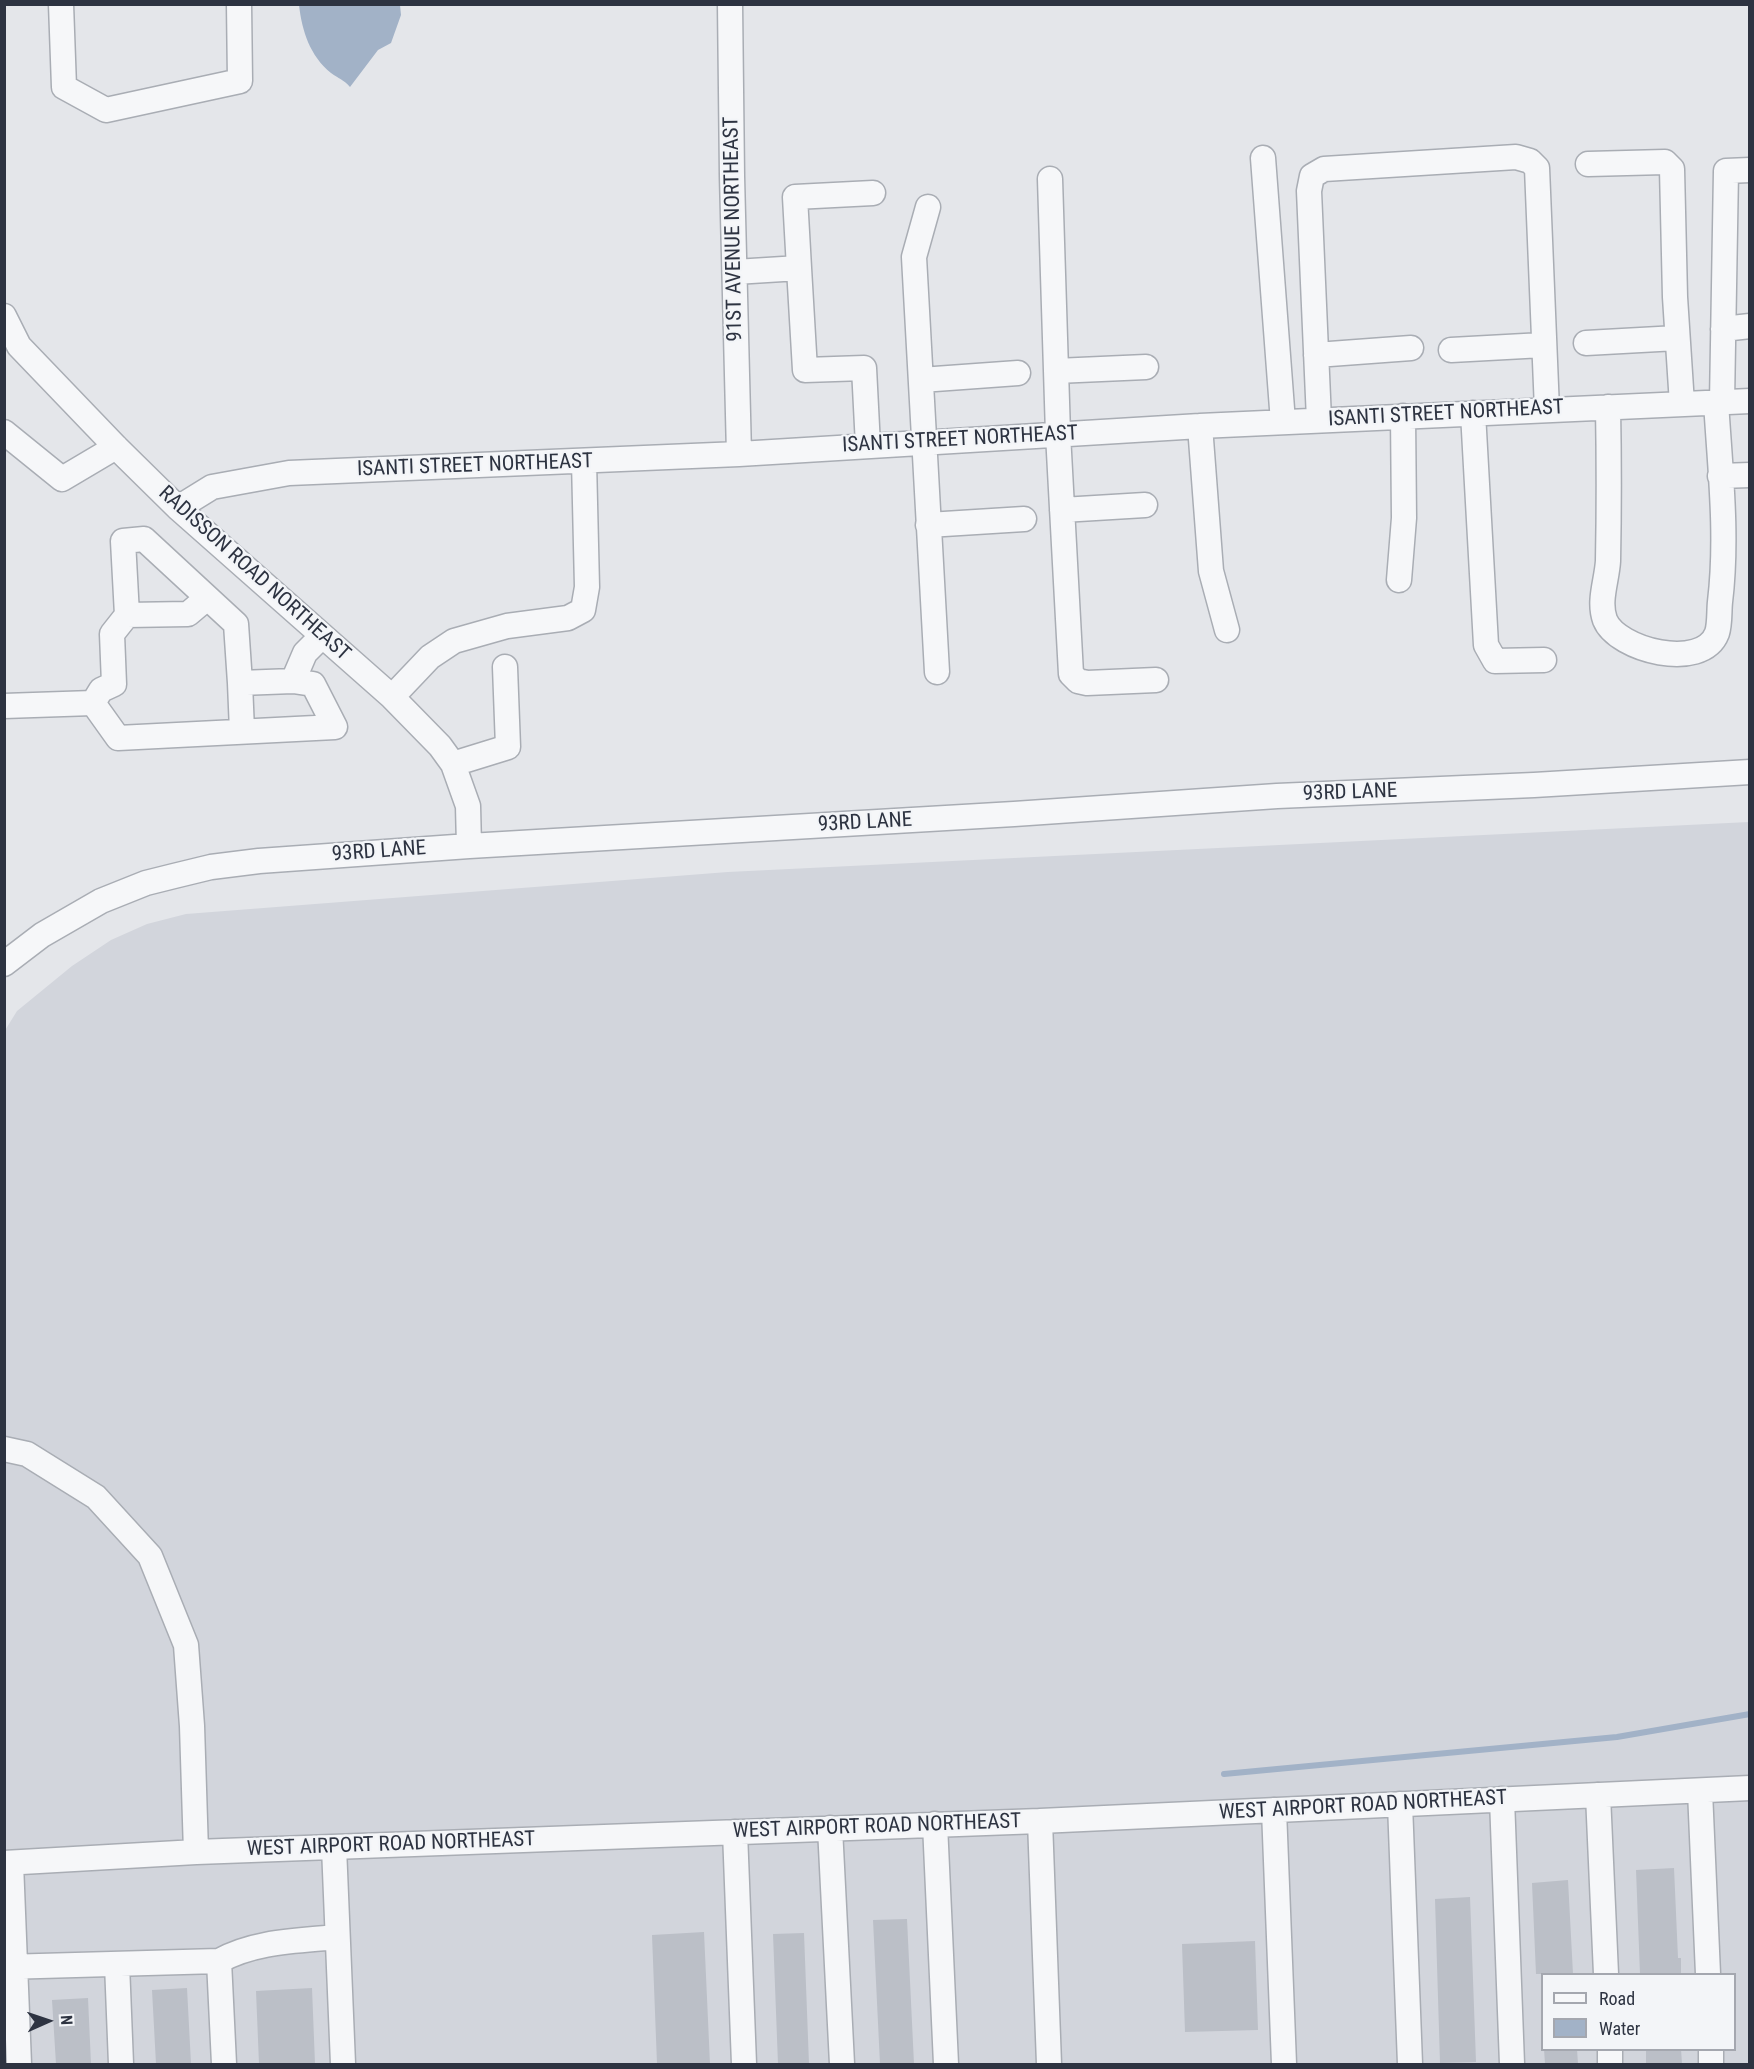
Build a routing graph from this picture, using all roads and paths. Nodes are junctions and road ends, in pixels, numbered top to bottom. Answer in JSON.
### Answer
{"nodes":[{"id":1,"x":61,"y":4,"type":"edge"},
{"id":2,"x":239,"y":4,"type":"edge"},
{"id":3,"x":730,"y":4,"type":"edge"},
{"id":4,"x":1263,"y":159,"type":"dead end"},
{"id":5,"x":1588,"y":164,"type":"dead end"},
{"id":6,"x":1749,"y":170,"type":"edge"},
{"id":7,"x":1050,"y":179,"type":"dead end"},
{"id":8,"x":873,"y":193,"type":"dead end"},
{"id":9,"x":928,"y":207,"type":"dead end"},
{"id":10,"x":799,"y":268,"type":"junction"},
{"id":11,"x":735,"y":272,"type":"junction"},
{"id":12,"x":1749,"y":326,"type":"edge"},
{"id":13,"x":1723,"y":329,"type":"junction"},
{"id":14,"x":8,"y":331,"type":"edge"},
{"id":15,"x":1677,"y":338,"type":"junction"},
{"id":16,"x":1586,"y":343,"type":"dead end"},
{"id":17,"x":1543,"y":345,"type":"junction"},
{"id":18,"x":1411,"y":348,"type":"dead end"},
{"id":19,"x":1451,"y":350,"type":"dead end"},
{"id":20,"x":1316,"y":354,"type":"junction"},
{"id":21,"x":1146,"y":367,"type":"dead end"},
{"id":22,"x":1056,"y":371,"type":"junction"},
{"id":23,"x":1018,"y":373,"type":"dead end"},
{"id":24,"x":921,"y":380,"type":"junction"},
{"id":25,"x":1749,"y":401,"type":"edge"},
{"id":26,"x":1719,"y":402,"type":"junction"},
{"id":27,"x":1682,"y":404,"type":"junction"},
{"id":28,"x":1608,"y":407,"type":"junction"},
{"id":29,"x":1547,"y":410,"type":"junction"},
{"id":30,"x":1473,"y":413,"type":"junction"},
{"id":31,"x":1402,"y":416,"type":"junction"},
{"id":32,"x":1319,"y":420,"type":"junction"},
{"id":33,"x":1283,"y":422,"type":"junction"},
{"id":34,"x":1200,"y":426,"type":"junction"},
{"id":35,"x":1058,"y":434,"type":"junction"},
{"id":36,"x":7,"y":438,"type":"edge"},
{"id":37,"x":925,"y":442,"type":"junction"},
{"id":38,"x":868,"y":446,"type":"junction"},
{"id":39,"x":116,"y":447,"type":"junction"},
{"id":40,"x":739,"y":454,"type":"junction"},
{"id":41,"x":584,"y":461,"type":"junction"},
{"id":42,"x":1749,"y":475,"type":"edge"},
{"id":43,"x":1720,"y":476,"type":"junction"},
{"id":44,"x":1145,"y":505,"type":"dead end"},
{"id":45,"x":178,"y":508,"type":"junction"},
{"id":46,"x":1062,"y":510,"type":"junction"},
{"id":47,"x":1024,"y":519,"type":"dead end"},
{"id":48,"x":928,"y":525,"type":"junction"},
{"id":49,"x":1399,"y":580,"type":"dead end"},
{"id":50,"x":207,"y":597,"type":"junction"},
{"id":51,"x":127,"y":615,"type":"junction"},
{"id":52,"x":1227,"y":630,"type":"dead end"},
{"id":53,"x":322,"y":636,"type":"junction"},
{"id":54,"x":1544,"y":660,"type":"dead end"},
{"id":55,"x":505,"y":667,"type":"dead end"},
{"id":56,"x":937,"y":672,"type":"dead end"},
{"id":57,"x":1156,"y":680,"type":"dead end"},
{"id":58,"x":293,"y":681,"type":"junction"},
{"id":59,"x":240,"y":683,"type":"junction"},
{"id":60,"x":392,"y":697,"type":"junction"},
{"id":61,"x":93,"y":703,"type":"junction"},
{"id":62,"x":4,"y":706,"type":"edge"},
{"id":63,"x":242,"y":731,"type":"junction"},
{"id":64,"x":453,"y":764,"type":"junction"},
{"id":65,"x":1749,"y":772,"type":"edge"},
{"id":66,"x":469,"y":846,"type":"junction"},
{"id":67,"x":4,"y":964,"type":"edge"},
{"id":68,"x":4,"y":1449,"type":"edge"},
{"id":69,"x":1749,"y":1788,"type":"edge"},
{"id":70,"x":1700,"y":1791,"type":"junction"},
{"id":71,"x":1598,"y":1795,"type":"junction"},
{"id":72,"x":1502,"y":1799,"type":"junction"},
{"id":73,"x":1400,"y":1804,"type":"junction"},
{"id":74,"x":1274,"y":1810,"type":"junction"},
{"id":75,"x":1040,"y":1821,"type":"junction"},
{"id":76,"x":935,"y":1824,"type":"junction"},
{"id":77,"x":830,"y":1828,"type":"junction"},
{"id":78,"x":735,"y":1832,"type":"junction"},
{"id":79,"x":334,"y":1847,"type":"junction"},
{"id":80,"x":196,"y":1852,"type":"junction"},
{"id":81,"x":8,"y":1863,"type":"edge"},
{"id":82,"x":337,"y":1937,"type":"junction"},
{"id":83,"x":219,"y":1961,"type":"junction"},
{"id":84,"x":117,"y":1964,"type":"junction"},
{"id":85,"x":10,"y":1967,"type":"edge"},
{"id":86,"x":1606,"y":1973,"type":"edge"},
{"id":87,"x":1708,"y":1973,"type":"edge"},
{"id":88,"x":19,"y":2064,"type":"edge"},
{"id":89,"x":121,"y":2064,"type":"edge"},
{"id":90,"x":224,"y":2064,"type":"edge"},
{"id":91,"x":343,"y":2064,"type":"edge"},
{"id":92,"x":744,"y":2064,"type":"edge"},
{"id":93,"x":842,"y":2064,"type":"edge"},
{"id":94,"x":946,"y":2064,"type":"edge"},
{"id":95,"x":1049,"y":2064,"type":"edge"},
{"id":96,"x":1284,"y":2064,"type":"edge"},
{"id":97,"x":1410,"y":2064,"type":"edge"},
{"id":98,"x":1512,"y":2064,"type":"edge"}],
"edges":[{"from":1,"to":2,"type":"street"},
{"from":3,"to":11,"type":"street","name":"91ST AVENUE NORTHEAST"},
{"from":4,"to":33,"type":"street"},
{"from":5,"to":15,"type":"street"},
{"from":6,"to":13,"type":"street"},
{"from":7,"to":22,"type":"street"},
{"from":8,"to":10,"type":"street"},
{"from":9,"to":24,"type":"street"},
{"from":10,"to":11,"type":"street"},
{"from":10,"to":38,"type":"street"},
{"from":11,"to":40,"type":"street","name":"91ST AVENUE NORTHEAST"},
{"from":12,"to":13,"type":"street"},
{"from":13,"to":26,"type":"street"},
{"from":14,"to":39,"type":"street","name":"RADISSON ROAD NORTHEAST"},
{"from":15,"to":16,"type":"street"},
{"from":15,"to":27,"type":"street"},
{"from":17,"to":19,"type":"street"},
{"from":17,"to":20,"type":"street"},
{"from":17,"to":29,"type":"street"},
{"from":18,"to":20,"type":"street"},
{"from":20,"to":32,"type":"street"},
{"from":21,"to":22,"type":"street"},
{"from":22,"to":35,"type":"street"},
{"from":23,"to":24,"type":"street"},
{"from":24,"to":37,"type":"street"},
{"from":25,"to":26,"type":"street","name":"ISANTI STREET NORTHEAST"},
{"from":26,"to":27,"type":"street","name":"ISANTI STREET NORTHEAST"},
{"from":26,"to":43,"type":"street"},
{"from":27,"to":28,"type":"street","name":"ISANTI STREET NORTHEAST"},
{"from":28,"to":29,"type":"street","name":"ISANTI STREET NORTHEAST"},
{"from":28,"to":43,"type":"street"},
{"from":29,"to":30,"type":"street","name":"ISANTI STREET NORTHEAST"},
{"from":30,"to":31,"type":"street","name":"ISANTI STREET NORTHEAST"},
{"from":30,"to":54,"type":"street"},
{"from":31,"to":32,"type":"street","name":"ISANTI STREET NORTHEAST"},
{"from":31,"to":49,"type":"street"},
{"from":32,"to":33,"type":"street","name":"ISANTI STREET NORTHEAST"},
{"from":33,"to":34,"type":"street","name":"ISANTI STREET NORTHEAST"},
{"from":34,"to":35,"type":"street","name":"ISANTI STREET NORTHEAST"},
{"from":34,"to":52,"type":"street"},
{"from":35,"to":37,"type":"street","name":"ISANTI STREET NORTHEAST"},
{"from":35,"to":46,"type":"street"},
{"from":36,"to":39,"type":"street"},
{"from":37,"to":38,"type":"street","name":"ISANTI STREET NORTHEAST"},
{"from":37,"to":48,"type":"street"},
{"from":38,"to":40,"type":"street","name":"ISANTI STREET NORTHEAST"},
{"from":39,"to":45,"type":"street","name":"RADISSON ROAD NORTHEAST"},
{"from":40,"to":41,"type":"street","name":"ISANTI STREET NORTHEAST"},
{"from":41,"to":45,"type":"street","name":"ISANTI STREET NORTHEAST"},
{"from":41,"to":60,"type":"street"},
{"from":42,"to":43,"type":"street"},
{"from":44,"to":46,"type":"street"},
{"from":45,"to":53,"type":"street","name":"RADISSON ROAD NORTHEAST"},
{"from":46,"to":57,"type":"street"},
{"from":47,"to":48,"type":"street"},
{"from":48,"to":56,"type":"street"},
{"from":50,"to":51,"type":"street"},
{"from":50,"to":51,"type":"street"},
{"from":50,"to":59,"type":"street"},
{"from":51,"to":61,"type":"street"},
{"from":53,"to":58,"type":"street"},
{"from":53,"to":60,"type":"street","name":"RADISSON ROAD NORTHEAST"},
{"from":55,"to":64,"type":"street"},
{"from":58,"to":59,"type":"street"},
{"from":58,"to":63,"type":"street"},
{"from":59,"to":63,"type":"street"},
{"from":60,"to":64,"type":"street","name":"RADISSON ROAD NORTHEAST"},
{"from":61,"to":62,"type":"street"},
{"from":61,"to":63,"type":"street"},
{"from":64,"to":66,"type":"street","name":"RADISSON ROAD NORTHEAST"},
{"from":65,"to":66,"type":"street","name":"93RD LANE"},
{"from":66,"to":67,"type":"street","name":"93RD LANE"},
{"from":68,"to":80,"type":"street"},
{"from":69,"to":70,"type":"street","name":"WEST AIRPORT ROAD NORTHEAST"},
{"from":70,"to":71,"type":"street","name":"WEST AIRPORT ROAD NORTHEAST"},
{"from":70,"to":87,"type":"street"},
{"from":71,"to":72,"type":"street","name":"WEST AIRPORT ROAD NORTHEAST"},
{"from":71,"to":86,"type":"street"},
{"from":72,"to":73,"type":"street","name":"WEST AIRPORT ROAD NORTHEAST"},
{"from":72,"to":98,"type":"street"},
{"from":73,"to":74,"type":"street","name":"WEST AIRPORT ROAD NORTHEAST"},
{"from":73,"to":97,"type":"street"},
{"from":74,"to":75,"type":"street","name":"WEST AIRPORT ROAD NORTHEAST"},
{"from":74,"to":96,"type":"street"},
{"from":75,"to":76,"type":"street","name":"WEST AIRPORT ROAD NORTHEAST"},
{"from":75,"to":95,"type":"street"},
{"from":76,"to":77,"type":"street","name":"WEST AIRPORT ROAD NORTHEAST"},
{"from":76,"to":94,"type":"street"},
{"from":77,"to":78,"type":"street","name":"WEST AIRPORT ROAD NORTHEAST"},
{"from":77,"to":93,"type":"street"},
{"from":78,"to":79,"type":"street","name":"WEST AIRPORT ROAD NORTHEAST"},
{"from":78,"to":92,"type":"street"},
{"from":79,"to":80,"type":"street","name":"WEST AIRPORT ROAD NORTHEAST"},
{"from":79,"to":82,"type":"street"},
{"from":80,"to":81,"type":"street","name":"WEST AIRPORT ROAD NORTHEAST"},
{"from":81,"to":85,"type":"street"},
{"from":82,"to":83,"type":"street"},
{"from":82,"to":91,"type":"street"},
{"from":83,"to":84,"type":"street"},
{"from":83,"to":90,"type":"street"},
{"from":84,"to":85,"type":"street"},
{"from":84,"to":89,"type":"street"},
{"from":85,"to":88,"type":"street"}]}
